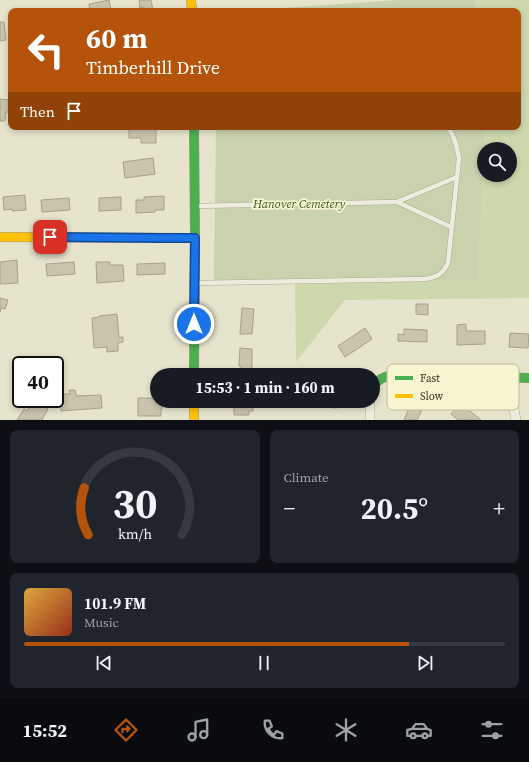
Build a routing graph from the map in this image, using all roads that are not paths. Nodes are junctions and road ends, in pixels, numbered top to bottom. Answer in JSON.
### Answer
{"nodes":[{"id":1,"x":194,"y":130,"type":"edge"},
{"id":2,"x":450,"y":130,"type":"edge"},
{"id":3,"x":457,"y":177,"type":"junction"},
{"id":4,"x":397,"y":202,"type":"junction"},
{"id":5,"x":194,"y":206,"type":"junction"},
{"id":6,"x":451,"y":227,"type":"junction"},
{"id":7,"x":0,"y":237,"type":"edge"},
{"id":8,"x":195,"y":238,"type":"junction"},
{"id":9,"x":194,"y":283,"type":"junction"},
{"id":10,"x":194,"y":368,"type":"edge"},
{"id":11,"x":194,"y":408,"type":"edge"},
{"id":12,"x":370,"y":408,"type":"edge"},
{"id":13,"x":514,"y":410,"type":"edge"},
{"id":14,"x":194,"y":420,"type":"edge"},
{"id":15,"x":370,"y":420,"type":"edge"},
{"id":16,"x":516,"y":420,"type":"edge"}],
"edges":[{"from":1,"to":5,"type":"street"},
{"from":2,"to":3,"type":"lane"},
{"from":3,"to":4,"type":"lane"},
{"from":3,"to":6,"type":"lane"},
{"from":4,"to":5,"type":"lane"},
{"from":4,"to":6,"type":"lane"},
{"from":5,"to":8,"type":"street"},
{"from":6,"to":9,"type":"lane"},
{"from":7,"to":8,"type":"street"},
{"from":8,"to":9,"type":"street"},
{"from":9,"to":10,"type":"street"},
{"from":11,"to":14,"type":"street"},
{"from":12,"to":15,"type":"street"},
{"from":13,"to":16,"type":"street"}]}
